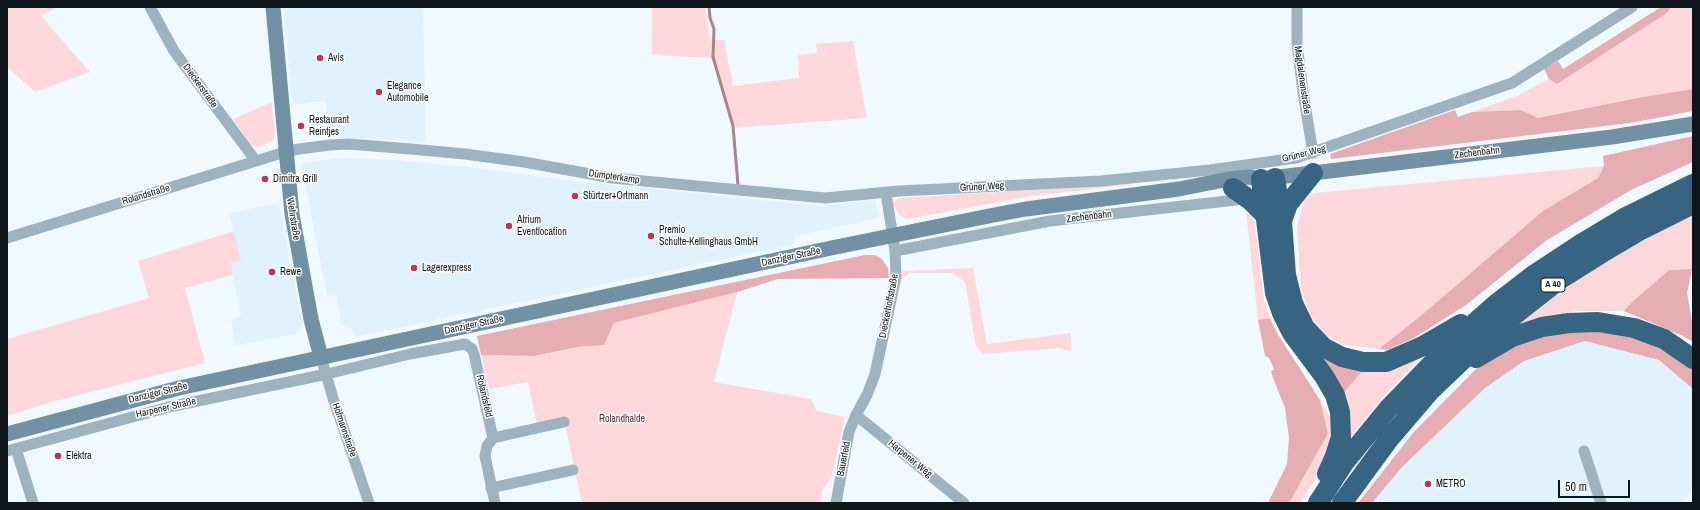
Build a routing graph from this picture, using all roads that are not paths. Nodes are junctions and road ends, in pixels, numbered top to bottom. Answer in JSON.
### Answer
{"nodes":[{"id":1,"x":150,"y":7,"type":"edge"},
{"id":2,"x":273,"y":7,"type":"edge"},
{"id":3,"x":1297,"y":7,"type":"edge"},
{"id":4,"x":1632,"y":7,"type":"edge"},
{"id":5,"x":1693,"y":124,"type":"edge"},
{"id":6,"x":285,"y":152,"type":"junction"},
{"id":7,"x":1313,"y":153,"type":"junction"},
{"id":8,"x":256,"y":161,"type":"junction"},
{"id":9,"x":1313,"y":174,"type":"junction"},
{"id":10,"x":1268,"y":178,"type":"junction"},
{"id":11,"x":1693,"y":184,"type":"edge"},
{"id":12,"x":945,"y":189,"type":"joint"},
{"id":13,"x":1179,"y":189,"type":"junction"},
{"id":14,"x":886,"y":193,"type":"junction"},
{"id":15,"x":1234,"y":194,"type":"junction"},
{"id":16,"x":1693,"y":204,"type":"edge"},
{"id":17,"x":1274,"y":218,"type":"junction"},
{"id":18,"x":944,"y":225,"type":"joint"},
{"id":19,"x":893,"y":236,"type":"junction"},
{"id":20,"x":7,"y":238,"type":"edge"},
{"id":21,"x":895,"y":251,"type":"junction"},
{"id":22,"x":1496,"y":304,"type":"junction"},
{"id":23,"x":474,"y":354,"type":"joint"},
{"id":24,"x":322,"y":357,"type":"junction"},
{"id":25,"x":1693,"y":360,"type":"edge"},
{"id":26,"x":326,"y":374,"type":"junction"},
{"id":27,"x":179,"y":388,"type":"junction"},
{"id":28,"x":1431,"y":390,"type":"junction"},
{"id":29,"x":169,"y":407,"type":"junction"},
{"id":30,"x":856,"y":415,"type":"junction"},
{"id":31,"x":564,"y":422,"type":"dead end"},
{"id":32,"x":7,"y":434,"type":"edge"},
{"id":33,"x":493,"y":438,"type":"junction"},
{"id":34,"x":12,"y":450,"type":"edge"},
{"id":35,"x":1584,"y":451,"type":"dead end"},
{"id":36,"x":573,"y":470,"type":"dead end"},
{"id":37,"x":491,"y":488,"type":"junction"},
{"id":38,"x":366,"y":502,"type":"edge"},
{"id":39,"x":34,"y":503,"type":"edge"},
{"id":40,"x":495,"y":503,"type":"edge"},
{"id":41,"x":836,"y":503,"type":"edge"},
{"id":42,"x":964,"y":503,"type":"edge"},
{"id":43,"x":1313,"y":503,"type":"edge"},
{"id":44,"x":1318,"y":503,"type":"edge"},
{"id":45,"x":1342,"y":503,"type":"edge"},
{"id":46,"x":1601,"y":503,"type":"edge"}],
"edges":[{"from":1,"to":8,"type":"street","name":"Dieckerstraße"},
{"from":2,"to":6,"type":"main road","name":"Wehrstraße"},
{"from":3,"to":7,"type":"street","name":"Magdalenenstraße"},
{"from":4,"to":7,"type":"street","name":"Grüner Weg"},
{"from":5,"to":9,"type":"main road","name":"Zechenbahn"},
{"from":6,"to":8,"type":"street","name":"Rolandstraße"},
{"from":6,"to":14,"type":"street","name":"Dümpterkamp"},
{"from":6,"to":24,"type":"main road","name":"Wehrstraße"},
{"from":7,"to":12,"type":"street","name":"Grüner Weg"},
{"from":8,"to":20,"type":"street","name":"Rolandstraße"},
{"from":9,"to":10,"type":"main road","name":"Zechenbahn"},
{"from":9,"to":17,"type":"highway"},
{"from":10,"to":13,"type":"main road","name":"Zechenbahn"},
{"from":10,"to":15,"type":"main road","name":"Zechenbahn"},
{"from":10,"to":17,"type":"highway"},
{"from":11,"to":22,"type":"highway","number":"A 40"},
{"from":12,"to":14,"type":"street","name":"Dümpterkamp"},
{"from":13,"to":15,"type":"main road","name":"Zechenbahn"},
{"from":13,"to":18,"type":"main road","name":"Zechenbahn"},
{"from":14,"to":19,"type":"street","name":"Dieckerhoffstraße"},
{"from":15,"to":17,"type":"highway"},
{"from":15,"to":21,"type":"street","name":"Zechenbahn"},
{"from":16,"to":28,"type":"highway","number":"A 40"},
{"from":17,"to":22,"type":"highway"},
{"from":17,"to":43,"type":"highway"},
{"from":18,"to":19,"type":"main road","name":"Danziger Straße"},
{"from":19,"to":21,"type":"street","name":"Dieckerhoffstraße"},
{"from":19,"to":24,"type":"main road","name":"Danziger Straße"},
{"from":21,"to":30,"type":"street","name":"Dieckerhoffstraße"},
{"from":22,"to":44,"type":"highway","number":"A 40"},
{"from":23,"to":26,"type":"street","name":"Danziger Straße"},
{"from":23,"to":33,"type":"street","name":"Rolandsfeld"},
{"from":24,"to":26,"type":"street","name":"Höfmannstraße"},
{"from":24,"to":27,"type":"main road","name":"Danziger Straße"},
{"from":25,"to":28,"type":"highway"},
{"from":26,"to":29,"type":"street","name":"Harpener Straße"},
{"from":26,"to":38,"type":"street","name":"Höfmannstraße"},
{"from":27,"to":29,"type":"street"},
{"from":27,"to":32,"type":"main road","name":"Danziger Straße"},
{"from":28,"to":45,"type":"highway","number":"A 40"},
{"from":29,"to":34,"type":"street","name":"Harpener Straße"},
{"from":30,"to":41,"type":"street","name":"Bauerfeld"},
{"from":30,"to":42,"type":"street","name":"Harpener Weg"},
{"from":31,"to":33,"type":"street"},
{"from":33,"to":37,"type":"street"},
{"from":34,"to":39,"type":"street"},
{"from":35,"to":46,"type":"street"},
{"from":36,"to":37,"type":"street"},
{"from":37,"to":40,"type":"street"}]}
